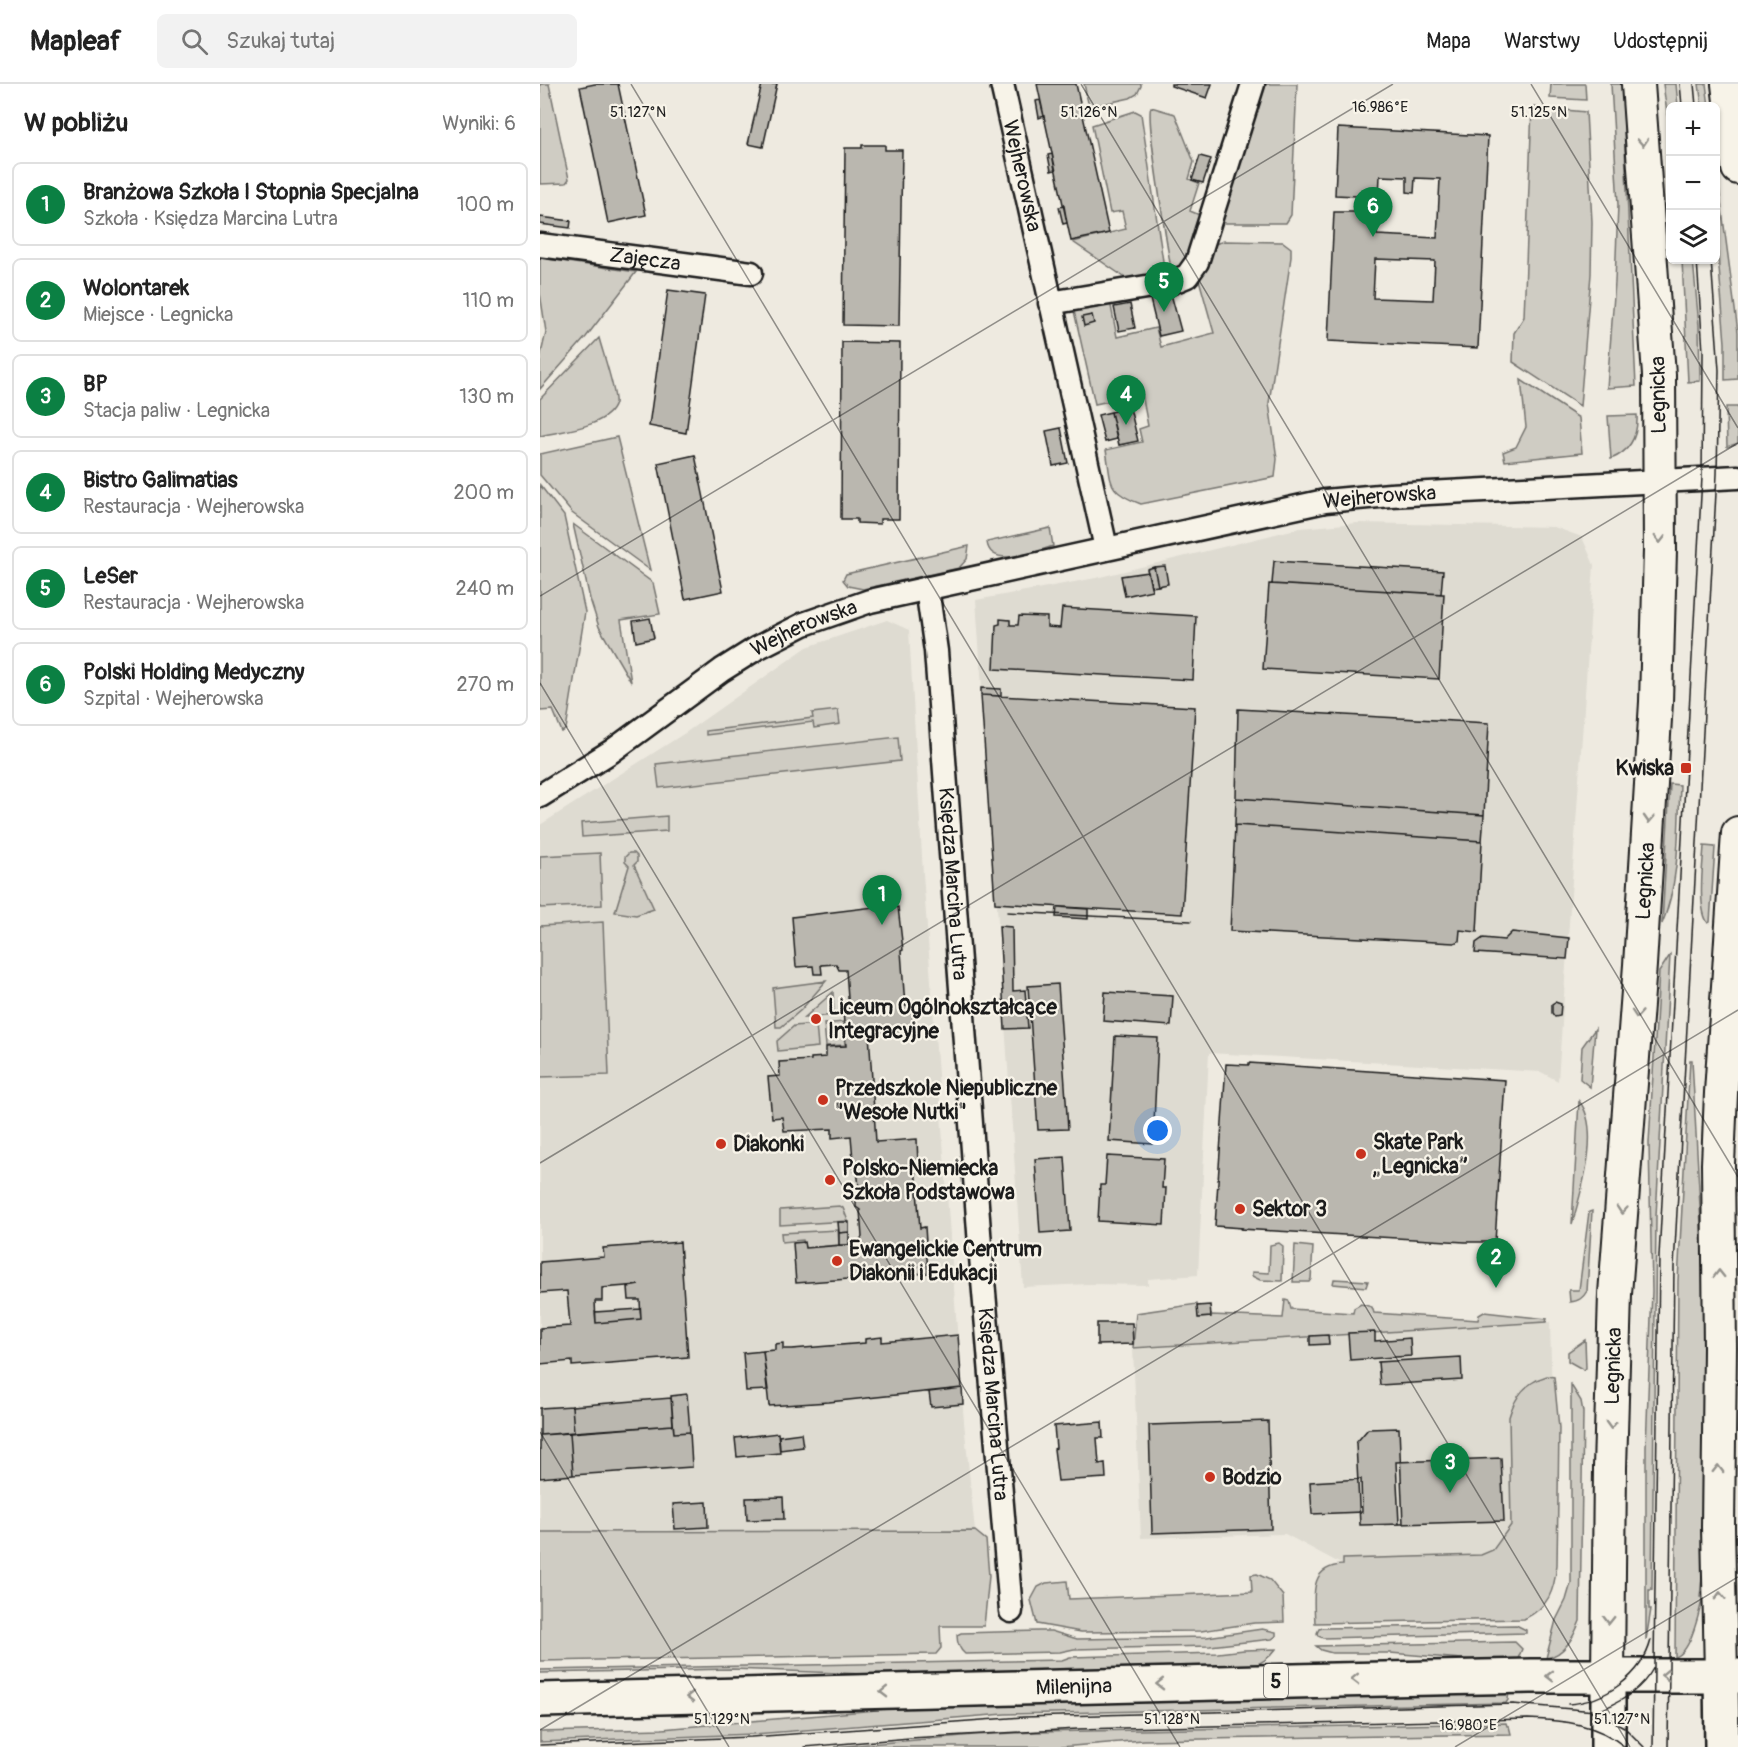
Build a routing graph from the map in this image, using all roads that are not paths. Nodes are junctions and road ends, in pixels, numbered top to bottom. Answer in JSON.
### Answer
{"nodes":[{"id":1,"x":1002,"y":84,"type":"edge"},
{"id":2,"x":1253,"y":84,"type":"edge"},
{"id":3,"x":1638,"y":84,"type":"edge"},
{"id":4,"x":1728,"y":84,"type":"edge"},
{"id":5,"x":1738,"y":168,"type":"edge"},
{"id":6,"x":540,"y":244,"type":"edge"},
{"id":7,"x":752,"y":273,"type":"dead end"},
{"id":8,"x":1050,"y":303,"type":"junction"},
{"id":9,"x":1738,"y":477,"type":"edge"},
{"id":10,"x":1659,"y":481,"type":"junction"},
{"id":11,"x":1106,"y":549,"type":"junction"},
{"id":12,"x":927,"y":588,"type":"junction"},
{"id":13,"x":540,"y":796,"type":"edge"},
{"id":14,"x":1738,"y":833,"type":"edge"},
{"id":15,"x":1718,"y":1527,"type":"junction"},
{"id":16,"x":1738,"y":1576,"type":"edge"},
{"id":17,"x":1011,"y":1611,"type":"dead end"},
{"id":18,"x":1608,"y":1676,"type":"junction"},
{"id":19,"x":1730,"y":1676,"type":"edge"},
{"id":20,"x":540,"y":1700,"type":"edge"},
{"id":21,"x":1608,"y":1747,"type":"edge"},
{"id":22,"x":1722,"y":1747,"type":"edge"}],
"edges":[{"from":1,"to":8,"type":"street","name":"Wejherowska"},
{"from":2,"to":8,"type":"street"},
{"from":3,"to":10,"type":"main road","name":"Legnicka","one_way":true},
{"from":4,"to":5,"type":"main road"},
{"from":6,"to":7,"type":"street","name":"Zajęcza"},
{"from":8,"to":11,"type":"street","name":"Wejherowska"},
{"from":9,"to":10,"type":"street","name":"Wejherowska"},
{"from":10,"to":11,"type":"street","name":"Wejherowska"},
{"from":10,"to":18,"type":"main road","name":"Legnicka","one_way":true},
{"from":11,"to":12,"type":"street","name":"Wejherowska"},
{"from":12,"to":13,"type":"street","name":"Wejherowska"},
{"from":12,"to":17,"type":"street","name":"Księdza Marcina Lutra"},
{"from":15,"to":14,"type":"main road","one_way":true},
{"from":15,"to":16,"type":"main road"},
{"from":19,"to":15,"type":"main road","one_way":true},
{"from":19,"to":18,"type":"main road","number":"5","one_way":true},
{"from":18,"to":20,"type":"main road","name":"Milenijna","number":"5","one_way":true},
{"from":18,"to":21,"type":"main road"},
{"from":19,"to":22,"type":"main road"}]}
